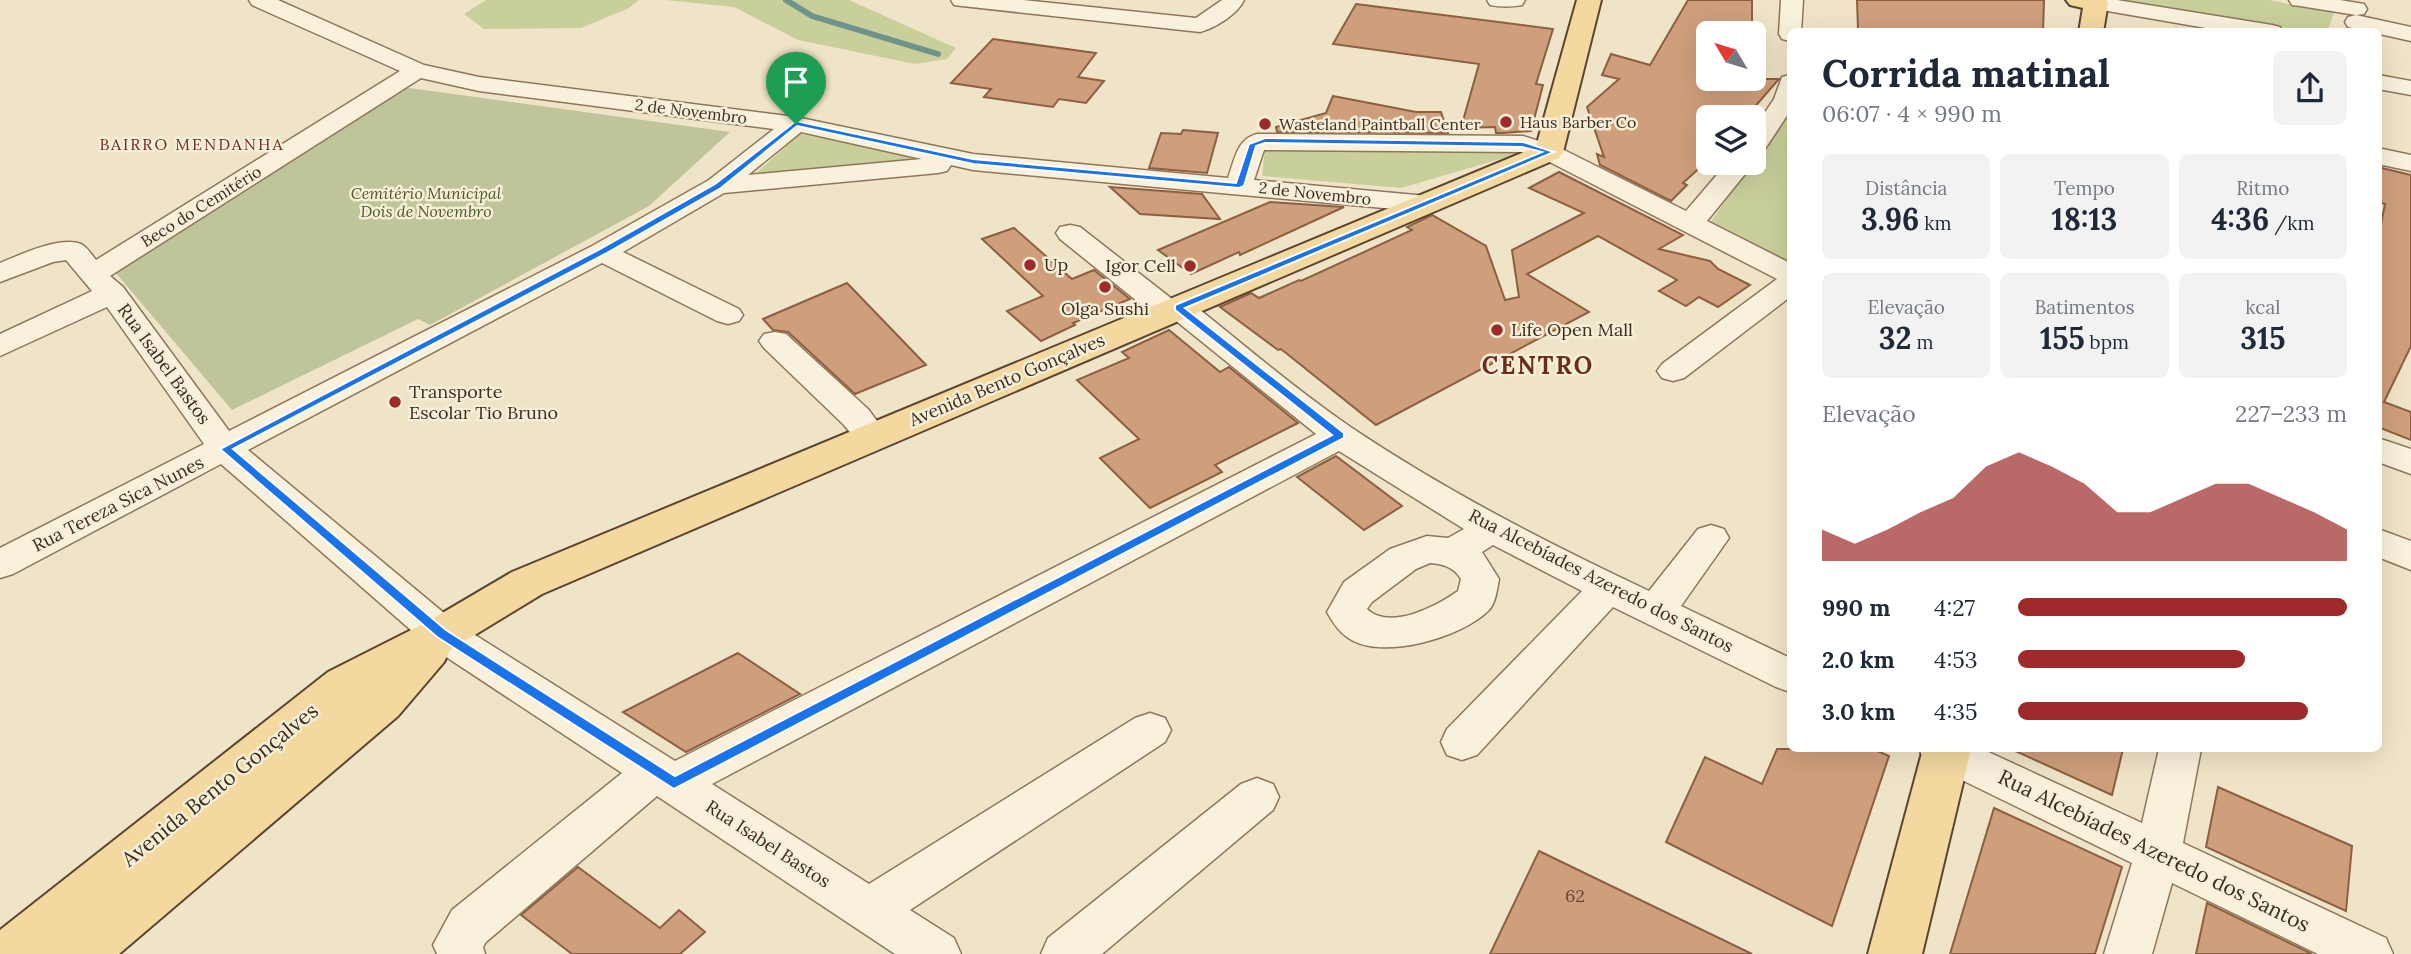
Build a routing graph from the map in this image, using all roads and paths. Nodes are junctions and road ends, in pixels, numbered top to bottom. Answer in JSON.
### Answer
{"nodes":[{"id":1,"x":260,"y":0,"type":"edge"},
{"id":2,"x":962,"y":0,"type":"edge"},
{"id":3,"x":1233,"y":0,"type":"edge"},
{"id":4,"x":1498,"y":0,"type":"edge"},
{"id":5,"x":1514,"y":0,"type":"edge"},
{"id":6,"x":1589,"y":0,"type":"edge"},
{"id":7,"x":1793,"y":0,"type":"edge"},
{"id":8,"x":2300,"y":0,"type":"edge"},
{"id":9,"x":2087,"y":2,"type":"edge"},
{"id":10,"x":2356,"y":16,"type":"edge"},
{"id":11,"x":1791,"y":28,"type":"edge"},
{"id":12,"x":2090,"y":28,"type":"edge"},
{"id":13,"x":2247,"y":28,"type":"edge"},
{"id":14,"x":2411,"y":34,"type":"edge"},
{"id":15,"x":417,"y":70,"type":"junction"},
{"id":16,"x":2382,"y":83,"type":"edge"},
{"id":17,"x":2411,"y":88,"type":"edge"},
{"id":18,"x":1787,"y":96,"type":"edge"},
{"id":19,"x":796,"y":124,"type":"junction"},
{"id":20,"x":1766,"y":128,"type":"edge"},
{"id":21,"x":1549,"y":152,"type":"junction"},
{"id":22,"x":2382,"y":157,"type":"edge"},
{"id":23,"x":973,"y":162,"type":"junction"},
{"id":24,"x":2411,"y":163,"type":"edge"},
{"id":25,"x":1731,"y":175,"type":"edge"},
{"id":26,"x":718,"y":186,"type":"junction"},
{"id":27,"x":1239,"y":186,"type":"junction"},
{"id":28,"x":1427,"y":204,"type":"junction"},
{"id":29,"x":1690,"y":224,"type":"junction"},
{"id":30,"x":1070,"y":233,"type":"dead end"},
{"id":31,"x":602,"y":252,"type":"junction"},
{"id":32,"x":1787,"y":272,"type":"edge"},
{"id":33,"x":0,"y":273,"type":"edge"},
{"id":34,"x":102,"y":284,"type":"junction"},
{"id":35,"x":1787,"y":285,"type":"edge"},
{"id":36,"x":1173,"y":310,"type":"junction"},
{"id":37,"x":728,"y":315,"type":"dead end"},
{"id":38,"x":775,"y":341,"type":"dead end"},
{"id":39,"x":0,"y":346,"type":"edge"},
{"id":40,"x":1673,"y":371,"type":"dead end"},
{"id":41,"x":1340,"y":436,"type":"junction"},
{"id":42,"x":872,"y":437,"type":"junction"},
{"id":43,"x":225,"y":449,"type":"junction"},
{"id":44,"x":2382,"y":451,"type":"edge"},
{"id":45,"x":2411,"y":462,"type":"edge"},
{"id":46,"x":1493,"y":528,"type":"junction"},
{"id":47,"x":1711,"y":538,"type":"dead end"},
{"id":48,"x":2382,"y":544,"type":"edge"},
{"id":49,"x":1454,"y":552,"type":"dead end"},
{"id":50,"x":2411,"y":556,"type":"edge"},
{"id":51,"x":0,"y":564,"type":"edge"},
{"id":52,"x":1609,"y":587,"type":"junction"},
{"id":53,"x":1656,"y":610,"type":"junction"},
{"id":54,"x":442,"y":634,"type":"junction"},
{"id":55,"x":1787,"y":675,"type":"edge"},
{"id":56,"x":1150,"y":730,"type":"dead end"},
{"id":57,"x":1462,"y":742,"type":"dead end"},
{"id":58,"x":1944,"y":752,"type":"edge"},
{"id":59,"x":1948,"y":752,"type":"edge"},
{"id":60,"x":2179,"y":752,"type":"edge"},
{"id":61,"x":665,"y":777,"type":"junction"},
{"id":62,"x":1257,"y":797,"type":"dead end"},
{"id":63,"x":2158,"y":852,"type":"junction"},
{"id":64,"x":869,"y":910,"type":"junction"},
{"id":65,"x":11,"y":954,"type":"edge"},
{"id":66,"x":79,"y":954,"type":"edge"},
{"id":67,"x":461,"y":954,"type":"edge"},
{"id":68,"x":937,"y":954,"type":"edge"},
{"id":69,"x":1065,"y":954,"type":"edge"},
{"id":70,"x":1895,"y":954,"type":"edge"},
{"id":71,"x":2128,"y":954,"type":"edge"},
{"id":72,"x":2369,"y":954,"type":"edge"}],
"edges":[{"from":1,"to":15,"type":"street","name":"2 de Novembro"},
{"from":2,"to":3,"type":"street"},
{"from":4,"to":5,"type":"street"},
{"from":6,"to":21,"type":"main road"},
{"from":7,"to":11,"type":"street"},
{"from":8,"to":10,"type":"street"},
{"from":9,"to":12,"type":"main road"},
{"from":9,"to":13,"type":"street"},
{"from":10,"to":14,"type":"street"},
{"from":15,"to":19,"type":"street","name":"2 de Novembro"},
{"from":15,"to":34,"type":"street","name":"Beco do Cemitério"},
{"from":16,"to":17,"type":"street"},
{"from":18,"to":20,"type":"street"},
{"from":19,"to":23,"type":"street","name":"2 de Novembro"},
{"from":19,"to":26,"type":"street","name":"Rua Tereza Sica Nunes"},
{"from":21,"to":27,"type":"street"},
{"from":21,"to":28,"type":"main road","name":"Avenida Bento Gonçalves"},
{"from":21,"to":29,"type":"street"},
{"from":22,"to":24,"type":"street"},
{"from":23,"to":26,"type":"street","name":"Rua Tereza Sica Nunes"},
{"from":23,"to":27,"type":"street","name":"2 de Novembro"},
{"from":25,"to":29,"type":"street"},
{"from":26,"to":31,"type":"street","name":"Rua Tereza Sica Nunes"},
{"from":27,"to":28,"type":"street","name":"2 de Novembro"},
{"from":28,"to":36,"type":"main road","name":"Avenida Bento Gonçalves"},
{"from":29,"to":32,"type":"street"},
{"from":30,"to":36,"type":"street","name":"Rua Alcebíades Azeredo dos Santos"},
{"from":31,"to":37,"type":"street"},
{"from":31,"to":43,"type":"street","name":"Rua Tereza Sica Nunes"},
{"from":33,"to":34,"type":"street","name":"Rua Isabel Bastos"},
{"from":34,"to":39,"type":"street","name":"Beco do Cemitério"},
{"from":34,"to":43,"type":"street","name":"Rua Isabel Bastos"},
{"from":35,"to":40,"type":"street"},
{"from":36,"to":41,"type":"street","name":"Rua Alcebíades Azeredo dos Santos"},
{"from":36,"to":42,"type":"main road","name":"Avenida Bento Gonçalves"},
{"from":38,"to":42,"type":"street"},
{"from":41,"to":46,"type":"street","name":"Rua Alcebíades Azeredo dos Santos"},
{"from":41,"to":61,"type":"street"},
{"from":42,"to":54,"type":"main road","name":"Avenida Bento Gonçalves"},
{"from":43,"to":51,"type":"street","name":"Rua Tereza Sica Nunes"},
{"from":43,"to":54,"type":"street","name":"Rua Isabel Bastos"},
{"from":44,"to":45,"type":"street"},
{"from":46,"to":49,"type":"street"},
{"from":46,"to":52,"type":"street","name":"Rua Alcebíades Azeredo dos Santos"},
{"from":47,"to":53,"type":"street"},
{"from":48,"to":50,"type":"street"},
{"from":52,"to":53,"type":"street","name":"Rua Alcebíades Azeredo dos Santos"},
{"from":52,"to":57,"type":"street"},
{"from":53,"to":55,"type":"street","name":"Rua Alcebíades Azeredo dos Santos"},
{"from":54,"to":61,"type":"street","name":"Rua Isabel Bastos"},
{"from":54,"to":65,"type":"main road","name":"Avenida Bento Gonçalves"},
{"from":54,"to":66,"type":"main road","name":"Avenida Bento Gonçalves"},
{"from":56,"to":64,"type":"street"},
{"from":58,"to":70,"type":"main road"},
{"from":59,"to":63,"type":"street","name":"Rua Alcebíades Azeredo dos Santos"},
{"from":60,"to":63,"type":"street"},
{"from":61,"to":64,"type":"street","name":"Rua Isabel Bastos"},
{"from":61,"to":67,"type":"street"},
{"from":62,"to":69,"type":"street"},
{"from":63,"to":71,"type":"street"},
{"from":63,"to":72,"type":"street","name":"Rua Alcebíades Azeredo dos Santos"},
{"from":64,"to":68,"type":"street","name":"Rua Isabel Bastos"}]}
